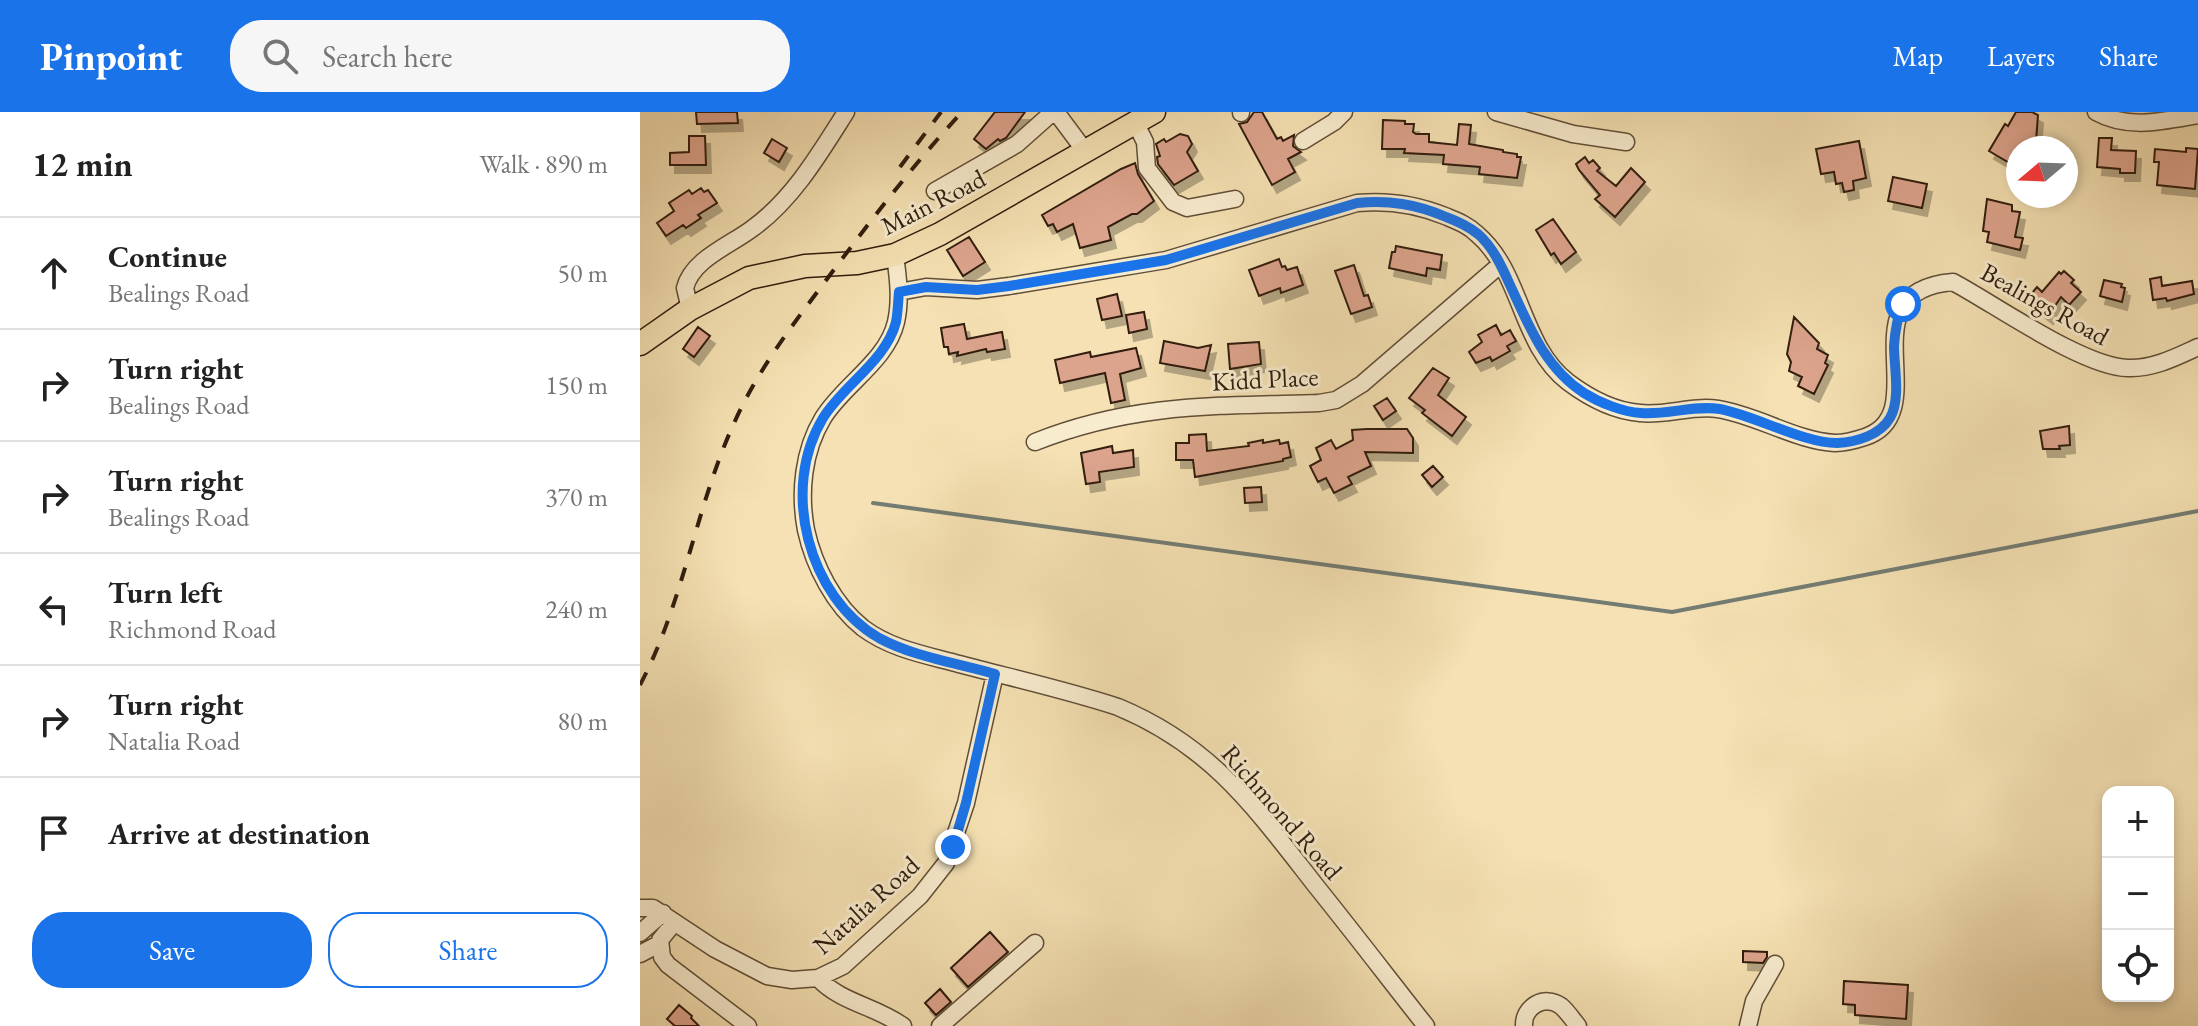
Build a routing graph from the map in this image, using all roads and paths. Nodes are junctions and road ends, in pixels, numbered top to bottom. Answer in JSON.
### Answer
{"nodes":[{"id":1,"x":846,"y":112,"type":"edge"},
{"id":2,"x":1054,"y":112,"type":"edge"},
{"id":3,"x":1344,"y":112,"type":"edge"},
{"id":4,"x":1496,"y":112,"type":"edge"},
{"id":5,"x":2096,"y":112,"type":"edge"},
{"id":6,"x":2198,"y":115,"type":"edge"},
{"id":7,"x":1145,"y":117,"type":"edge"},
{"id":8,"x":1303,"y":141,"type":"dead end"},
{"id":9,"x":1626,"y":142,"type":"dead end"},
{"id":10,"x":1085,"y":151,"type":"junction"},
{"id":11,"x":935,"y":191,"type":"dead end"},
{"id":12,"x":1235,"y":199,"type":"dead end"},
{"id":13,"x":895,"y":255,"type":"junction"},
{"id":14,"x":1501,"y":264,"type":"junction"},
{"id":15,"x":899,"y":292,"type":"junction"},
{"id":16,"x":690,"y":309,"type":"junction"},
{"id":17,"x":640,"y":344,"type":"edge"},
{"id":18,"x":2198,"y":347,"type":"edge"},
{"id":19,"x":1035,"y":442,"type":"dead end"},
{"id":20,"x":995,"y":674,"type":"junction"},
{"id":21,"x":640,"y":908,"type":"edge"},
{"id":22,"x":669,"y":918,"type":"junction"},
{"id":23,"x":640,"y":933,"type":"edge"},
{"id":24,"x":1035,"y":943,"type":"dead end"},
{"id":25,"x":659,"y":944,"type":"junction"},
{"id":26,"x":640,"y":954,"type":"edge"},
{"id":27,"x":1775,"y":964,"type":"dead end"},
{"id":28,"x":818,"y":978,"type":"junction"},
{"id":29,"x":748,"y":1026,"type":"edge"},
{"id":30,"x":903,"y":1026,"type":"edge"},
{"id":31,"x":940,"y":1026,"type":"edge"},
{"id":32,"x":1426,"y":1026,"type":"edge"},
{"id":33,"x":1524,"y":1026,"type":"edge"},
{"id":34,"x":1578,"y":1026,"type":"edge"},
{"id":35,"x":1748,"y":1026,"type":"edge"}],
"edges":[{"from":1,"to":16,"type":"street"},
{"from":2,"to":10,"type":"street"},
{"from":2,"to":11,"type":"street"},
{"from":3,"to":8,"type":"street"},
{"from":4,"to":9,"type":"street"},
{"from":5,"to":6,"type":"street"},
{"from":7,"to":10,"type":"main road","name":"Main Road"},
{"from":7,"to":12,"type":"street"},
{"from":10,"to":13,"type":"main road","name":"Main Road"},
{"from":13,"to":15,"type":"street","name":"Richmond Road"},
{"from":13,"to":16,"type":"main road","name":"Main Road"},
{"from":14,"to":15,"type":"street","name":"Bealings Road"},
{"from":14,"to":18,"type":"street","name":"Bealings Road"},
{"from":14,"to":19,"type":"street","name":"Kidd Place"},
{"from":15,"to":20,"type":"street","name":"Richmond Road"},
{"from":16,"to":17,"type":"main road","name":"Main Road"},
{"from":20,"to":28,"type":"street","name":"Natalia Road"},
{"from":20,"to":32,"type":"street","name":"Richmond Road"},
{"from":21,"to":22,"type":"street","name":"Natalia Road"},
{"from":22,"to":23,"type":"street"},
{"from":22,"to":25,"type":"street"},
{"from":22,"to":28,"type":"street","name":"Natalia Road"},
{"from":24,"to":31,"type":"street"},
{"from":25,"to":26,"type":"street"},
{"from":25,"to":29,"type":"street"},
{"from":27,"to":35,"type":"street"},
{"from":28,"to":30,"type":"street"},
{"from":33,"to":34,"type":"street"}]}
